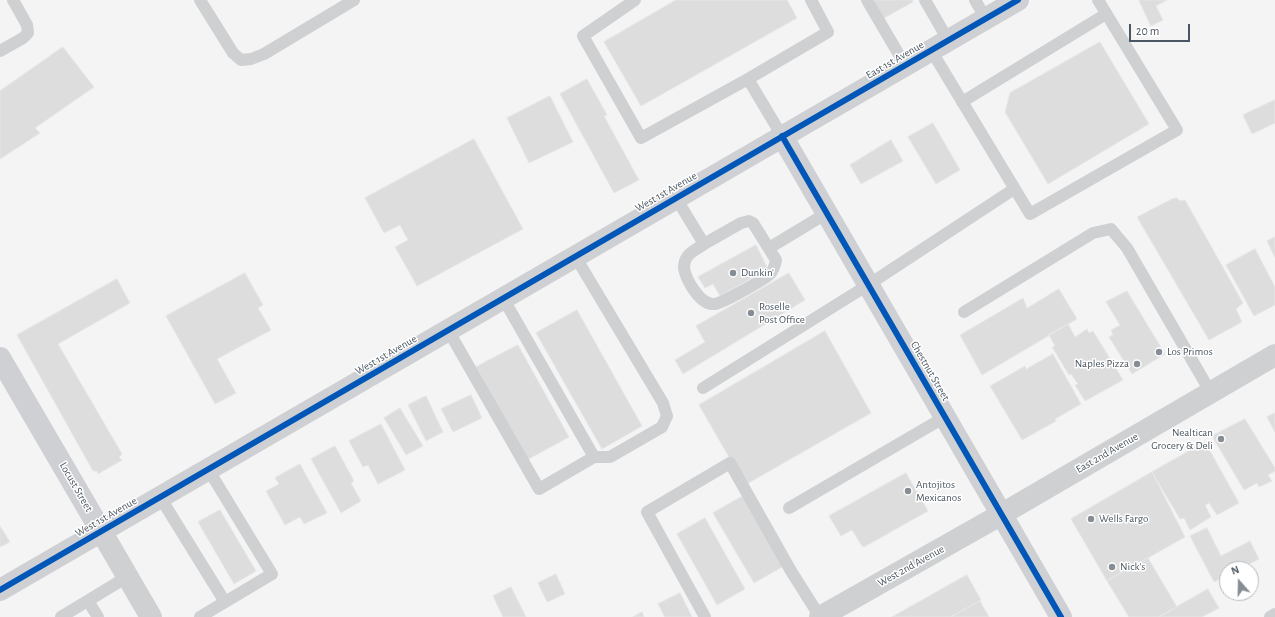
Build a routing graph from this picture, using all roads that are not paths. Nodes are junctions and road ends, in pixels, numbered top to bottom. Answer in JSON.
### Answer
{"nodes":[{"id":1,"x":13,"y":0,"type":"edge"},
{"id":2,"x":200,"y":0,"type":"edge"},
{"id":3,"x":354,"y":0,"type":"edge"},
{"id":4,"x":635,"y":0,"type":"edge"},
{"id":5,"x":811,"y":0,"type":"edge"},
{"id":6,"x":867,"y":0,"type":"edge"},
{"id":7,"x":926,"y":0,"type":"edge"},
{"id":8,"x":975,"y":0,"type":"edge"},
{"id":9,"x":1018,"y":0,"type":"edge"},
{"id":10,"x":1098,"y":0,"type":"edge"},
{"id":11,"x":1106,"y":14,"type":"junction"},
{"id":12,"x":986,"y":19,"type":"junction"},
{"id":13,"x":940,"y":45,"type":"junction"},
{"id":14,"x":0,"y":52,"type":"edge"},
{"id":15,"x":905,"y":65,"type":"junction"},
{"id":16,"x":748,"y":79,"type":"junction"},
{"id":17,"x":962,"y":102,"type":"junction"},
{"id":18,"x":782,"y":136,"type":"junction"},
{"id":19,"x":1014,"y":189,"type":"junction"},
{"id":20,"x":676,"y":198,"type":"junction"},
{"id":21,"x":827,"y":213,"type":"junction"},
{"id":22,"x":704,"y":244,"type":"junction"},
{"id":23,"x":769,"y":248,"type":"junction"},
{"id":24,"x":575,"y":256,"type":"junction"},
{"id":25,"x":868,"y":284,"type":"junction"},
{"id":26,"x":503,"y":298,"type":"junction"},
{"id":27,"x":964,"y":312,"type":"dead end"},
{"id":28,"x":448,"y":330,"type":"junction"},
{"id":29,"x":1275,"y":355,"type":"edge"},
{"id":30,"x":0,"y":358,"type":"edge"},
{"id":31,"x":703,"y":388,"type":"dead end"},
{"id":32,"x":1211,"y":393,"type":"junction"},
{"id":33,"x":945,"y":417,"type":"junction"},
{"id":34,"x":594,"y":457,"type":"junction"},
{"id":35,"x":208,"y":469,"type":"junction"},
{"id":36,"x":160,"y":497,"type":"junction"},
{"id":37,"x":789,"y":508,"type":"dead end"},
{"id":38,"x":1002,"y":514,"type":"junction"},
{"id":39,"x":101,"y":531,"type":"junction"},
{"id":40,"x":127,"y":577,"type":"junction"},
{"id":41,"x":0,"y":590,"type":"edge"},
{"id":42,"x":88,"y":600,"type":"junction"},
{"id":43,"x":226,"y":602,"type":"junction"},
{"id":44,"x":1275,"y":614,"type":"edge"},
{"id":45,"x":60,"y":617,"type":"edge"},
{"id":46,"x":98,"y":617,"type":"edge"},
{"id":47,"x":151,"y":617,"type":"edge"},
{"id":48,"x":200,"y":617,"type":"edge"},
{"id":49,"x":705,"y":617,"type":"edge"},
{"id":50,"x":820,"y":617,"type":"edge"},
{"id":51,"x":1061,"y":617,"type":"edge"},
{"id":52,"x":1270,"y":617,"type":"edge"}],
"edges":[{"from":1,"to":14,"type":"lane"},
{"from":2,"to":3,"type":"lane"},
{"from":4,"to":16,"type":"lane"},
{"from":5,"to":16,"type":"lane"},
{"from":6,"to":15,"type":"lane"},
{"from":7,"to":13,"type":"lane"},
{"from":8,"to":12,"type":"lane"},
{"from":9,"to":12,"type":"street","name":"East 1st Avenue"},
{"from":10,"to":11,"type":"lane"},
{"from":11,"to":17,"type":"lane"},
{"from":11,"to":19,"type":"lane"},
{"from":12,"to":13,"type":"street","name":"East 1st Avenue"},
{"from":13,"to":15,"type":"street","name":"East 1st Avenue"},
{"from":13,"to":17,"type":"lane"},
{"from":15,"to":18,"type":"street","name":"East 1st Avenue"},
{"from":16,"to":18,"type":"lane"},
{"from":17,"to":19,"type":"lane"},
{"from":18,"to":20,"type":"street","name":"West 1st Avenue"},
{"from":18,"to":21,"type":"street","name":"Chestnut Street"},
{"from":19,"to":25,"type":"lane"},
{"from":20,"to":22,"type":"lane"},
{"from":20,"to":24,"type":"street","name":"West 1st Avenue"},
{"from":21,"to":23,"type":"lane"},
{"from":21,"to":25,"type":"street","name":"Chestnut Street"},
{"from":22,"to":23,"type":"lane"},
{"from":22,"to":23,"type":"lane"},
{"from":24,"to":26,"type":"street","name":"West 1st Avenue"},
{"from":24,"to":34,"type":"lane"},
{"from":25,"to":31,"type":"lane"},
{"from":25,"to":33,"type":"street","name":"Chestnut Street"},
{"from":26,"to":28,"type":"street","name":"West 1st Avenue"},
{"from":26,"to":34,"type":"lane"},
{"from":27,"to":32,"type":"lane"},
{"from":28,"to":34,"type":"lane"},
{"from":28,"to":35,"type":"street","name":"West 1st Avenue"},
{"from":29,"to":32,"type":"street","name":"East 2nd Avenue"},
{"from":30,"to":39,"type":"street","name":"Locust Street"},
{"from":32,"to":38,"type":"street","name":"East 2nd Avenue"},
{"from":33,"to":37,"type":"lane"},
{"from":33,"to":38,"type":"street","name":"Chestnut Street"},
{"from":35,"to":36,"type":"street","name":"West 1st Avenue"},
{"from":35,"to":43,"type":"lane"},
{"from":36,"to":39,"type":"street","name":"West 1st Avenue"},
{"from":36,"to":43,"type":"lane"},
{"from":38,"to":50,"type":"street","name":"West 2nd Avenue"},
{"from":38,"to":51,"type":"street","name":"Chestnut Street"},
{"from":39,"to":40,"type":"street","name":"Locust Street"},
{"from":39,"to":41,"type":"street","name":"West 1st Avenue"},
{"from":40,"to":42,"type":"lane"},
{"from":40,"to":47,"type":"street","name":"Locust Street"},
{"from":42,"to":45,"type":"lane"},
{"from":42,"to":46,"type":"lane"},
{"from":43,"to":48,"type":"lane"},
{"from":44,"to":52,"type":"lane"},
{"from":49,"to":50,"type":"lane"}]}
